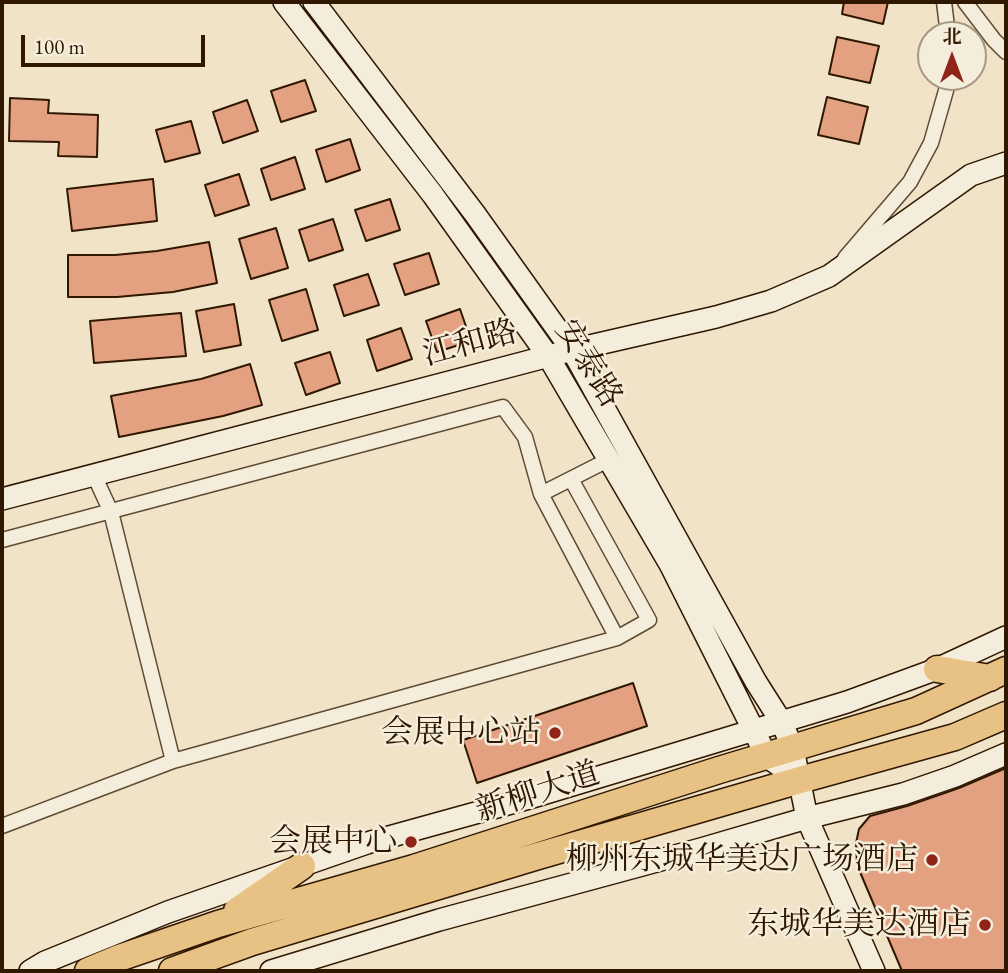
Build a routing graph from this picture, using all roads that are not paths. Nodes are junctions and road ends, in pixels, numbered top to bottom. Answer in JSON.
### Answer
{"nodes":[{"id":1,"x":284,"y":2,"type":"edge"},
{"id":2,"x":314,"y":2,"type":"edge"},
{"id":3,"x":944,"y":2,"type":"edge"},
{"id":4,"x":965,"y":2,"type":"edge"},
{"id":5,"x":946,"y":21,"type":"edge"},
{"id":6,"x":1006,"y":52,"type":"edge"},
{"id":7,"x":944,"y":91,"type":"edge"},
{"id":8,"x":1006,"y":163,"type":"edge"},
{"id":9,"x":829,"y":276,"type":"junction"},
{"id":10,"x":572,"y":350,"type":"junction"},
{"id":11,"x":548,"y":356,"type":"junction"},
{"id":12,"x":610,"y":459,"type":"junction"},
{"id":13,"x":94,"y":475,"type":"junction"},
{"id":14,"x":571,"y":479,"type":"junction"},
{"id":15,"x":541,"y":494,"type":"junction"},
{"id":16,"x":2,"y":499,"type":"edge"},
{"id":17,"x":111,"y":512,"type":"junction"},
{"id":18,"x":2,"y":540,"type":"edge"},
{"id":19,"x":1006,"y":637,"type":"edge"},
{"id":20,"x":617,"y":638,"type":"junction"},
{"id":21,"x":937,"y":669,"type":"junction"},
{"id":22,"x":998,"y":674,"type":"edge"},
{"id":23,"x":1006,"y":715,"type":"edge"},
{"id":24,"x":782,"y":723,"type":"junction"},
{"id":25,"x":755,"y":729,"type":"junction"},
{"id":26,"x":793,"y":749,"type":"junction"},
{"id":27,"x":1006,"y":754,"type":"edge"},
{"id":28,"x":767,"y":757,"type":"junction"},
{"id":29,"x":173,"y":761,"type":"junction"},
{"id":30,"x":800,"y":779,"type":"junction"},
{"id":31,"x":807,"y":818,"type":"junction"},
{"id":32,"x":2,"y":826,"type":"edge"},
{"id":33,"x":302,"y":866,"type":"junction"},
{"id":34,"x":218,"y":924,"type":"junction"},
{"id":35,"x":30,"y":971,"type":"edge"},
{"id":36,"x":88,"y":971,"type":"edge"},
{"id":37,"x":172,"y":971,"type":"edge"},
{"id":38,"x":271,"y":971,"type":"edge"},
{"id":39,"x":874,"y":971,"type":"edge"}],
"edges":[{"from":1,"to":11,"type":"street","name":"安泰路"},
{"from":2,"to":10,"type":"street","name":"安泰路"},
{"from":3,"to":5,"type":"street"},
{"from":4,"to":6,"type":"street"},
{"from":7,"to":9,"type":"street"},
{"from":8,"to":9,"type":"street","name":"江和路"},
{"from":9,"to":10,"type":"street","name":"江和路"},
{"from":10,"to":11,"type":"street","name":"江和路"},
{"from":10,"to":24,"type":"street","name":"安泰路"},
{"from":11,"to":12,"type":"street","name":"安泰路"},
{"from":11,"to":13,"type":"street","name":"江和路"},
{"from":12,"to":14,"type":"street"},
{"from":12,"to":25,"type":"street","name":"安泰路"},
{"from":13,"to":16,"type":"street","name":"江和路"},
{"from":13,"to":17,"type":"street"},
{"from":14,"to":15,"type":"street"},
{"from":14,"to":20,"type":"street"},
{"from":15,"to":17,"type":"street"},
{"from":15,"to":20,"type":"street"},
{"from":17,"to":18,"type":"street"},
{"from":17,"to":29,"type":"street"},
{"from":19,"to":21,"type":"street"},
{"from":20,"to":29,"type":"street"},
{"from":21,"to":22,"type":"highway"},
{"from":21,"to":24,"type":"street"},
{"from":22,"to":26,"type":"highway","name":"新柳大道"},
{"from":23,"to":30,"type":"highway","name":"新柳大道"},
{"from":24,"to":25,"type":"street"},
{"from":24,"to":26,"type":"street","name":"安泰路"},
{"from":25,"to":28,"type":"street","name":"安泰路"},
{"from":25,"to":33,"type":"street"},
{"from":26,"to":28,"type":"highway","name":"新柳大道"},
{"from":26,"to":30,"type":"street","name":"安泰路"},
{"from":27,"to":31,"type":"street"},
{"from":28,"to":30,"type":"street"},
{"from":28,"to":34,"type":"highway","name":"新柳大道"},
{"from":29,"to":32,"type":"street"},
{"from":30,"to":31,"type":"street","name":"安泰路"},
{"from":30,"to":37,"type":"highway","name":"新柳大道"},
{"from":31,"to":38,"type":"street"},
{"from":31,"to":39,"type":"street","name":"安泰路"},
{"from":33,"to":34,"type":"highway"},
{"from":33,"to":35,"type":"street"},
{"from":34,"to":36,"type":"highway","name":"新柳大道"}]}
